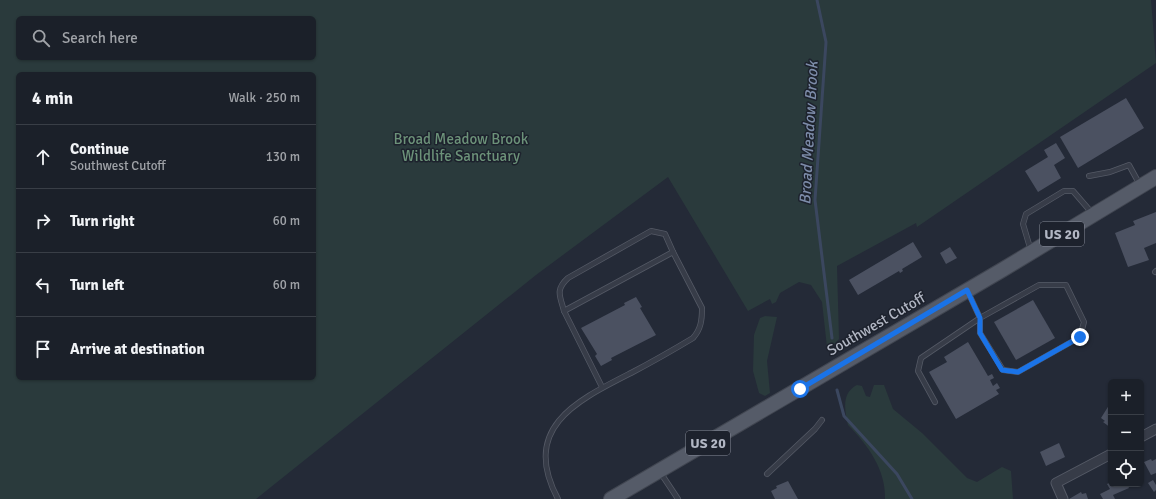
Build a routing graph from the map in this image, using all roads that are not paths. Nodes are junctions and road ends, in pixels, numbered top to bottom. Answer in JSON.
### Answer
{"nodes":[{"id":1,"x":1089,"y":176,"type":"dead end"},
{"id":2,"x":1156,"y":177,"type":"edge"},
{"id":3,"x":1141,"y":186,"type":"junction"},
{"id":4,"x":1093,"y":215,"type":"junction"},
{"id":5,"x":673,"y":252,"type":"junction"},
{"id":6,"x":1032,"y":252,"type":"junction"},
{"id":7,"x":967,"y":290,"type":"junction"},
{"id":8,"x":564,"y":311,"type":"junction"},
{"id":9,"x":980,"y":318,"type":"junction"},
{"id":10,"x":602,"y":387,"type":"junction"},
{"id":11,"x":935,"y":402,"type":"dead end"},
{"id":12,"x":822,"y":420,"type":"dead end"},
{"id":13,"x":1156,"y":429,"type":"edge"},
{"id":14,"x":1144,"y":435,"type":"edge"},
{"id":15,"x":1108,"y":456,"type":"edge"},
{"id":16,"x":659,"y":471,"type":"junction"},
{"id":17,"x":767,"y":474,"type":"dead end"},
{"id":18,"x":558,"y":499,"type":"edge"},
{"id":19,"x":612,"y":499,"type":"edge"},
{"id":20,"x":678,"y":499,"type":"edge"},
{"id":21,"x":1063,"y":499,"type":"edge"}],
"edges":[{"from":1,"to":3,"type":"lane"},
{"from":2,"to":3,"type":"main road","name":"Southwest Cutoff","number":"US 20"},
{"from":3,"to":4,"type":"main road","name":"Southwest Cutoff","number":"US 20"},
{"from":4,"to":6,"type":"main road","name":"Southwest Cutoff","number":"US 20"},
{"from":4,"to":6,"type":"lane"},
{"from":5,"to":8,"type":"lane"},
{"from":5,"to":8,"type":"lane"},
{"from":5,"to":10,"type":"lane"},
{"from":6,"to":7,"type":"main road","name":"Southwest Cutoff","number":"US 20"},
{"from":7,"to":9,"type":"lane"},
{"from":7,"to":16,"type":"main road","name":"Southwest Cutoff","number":"US 20"},
{"from":8,"to":10,"type":"lane"},
{"from":9,"to":9,"type":"lane"},
{"from":9,"to":11,"type":"lane"},
{"from":10,"to":18,"type":"lane"},
{"from":12,"to":17,"type":"lane"},
{"from":13,"to":14,"type":"street"},
{"from":15,"to":21,"type":"street"},
{"from":16,"to":19,"type":"main road","name":"Southwest Cutoff","number":"US 20"},
{"from":16,"to":20,"type":"lane"}]}
